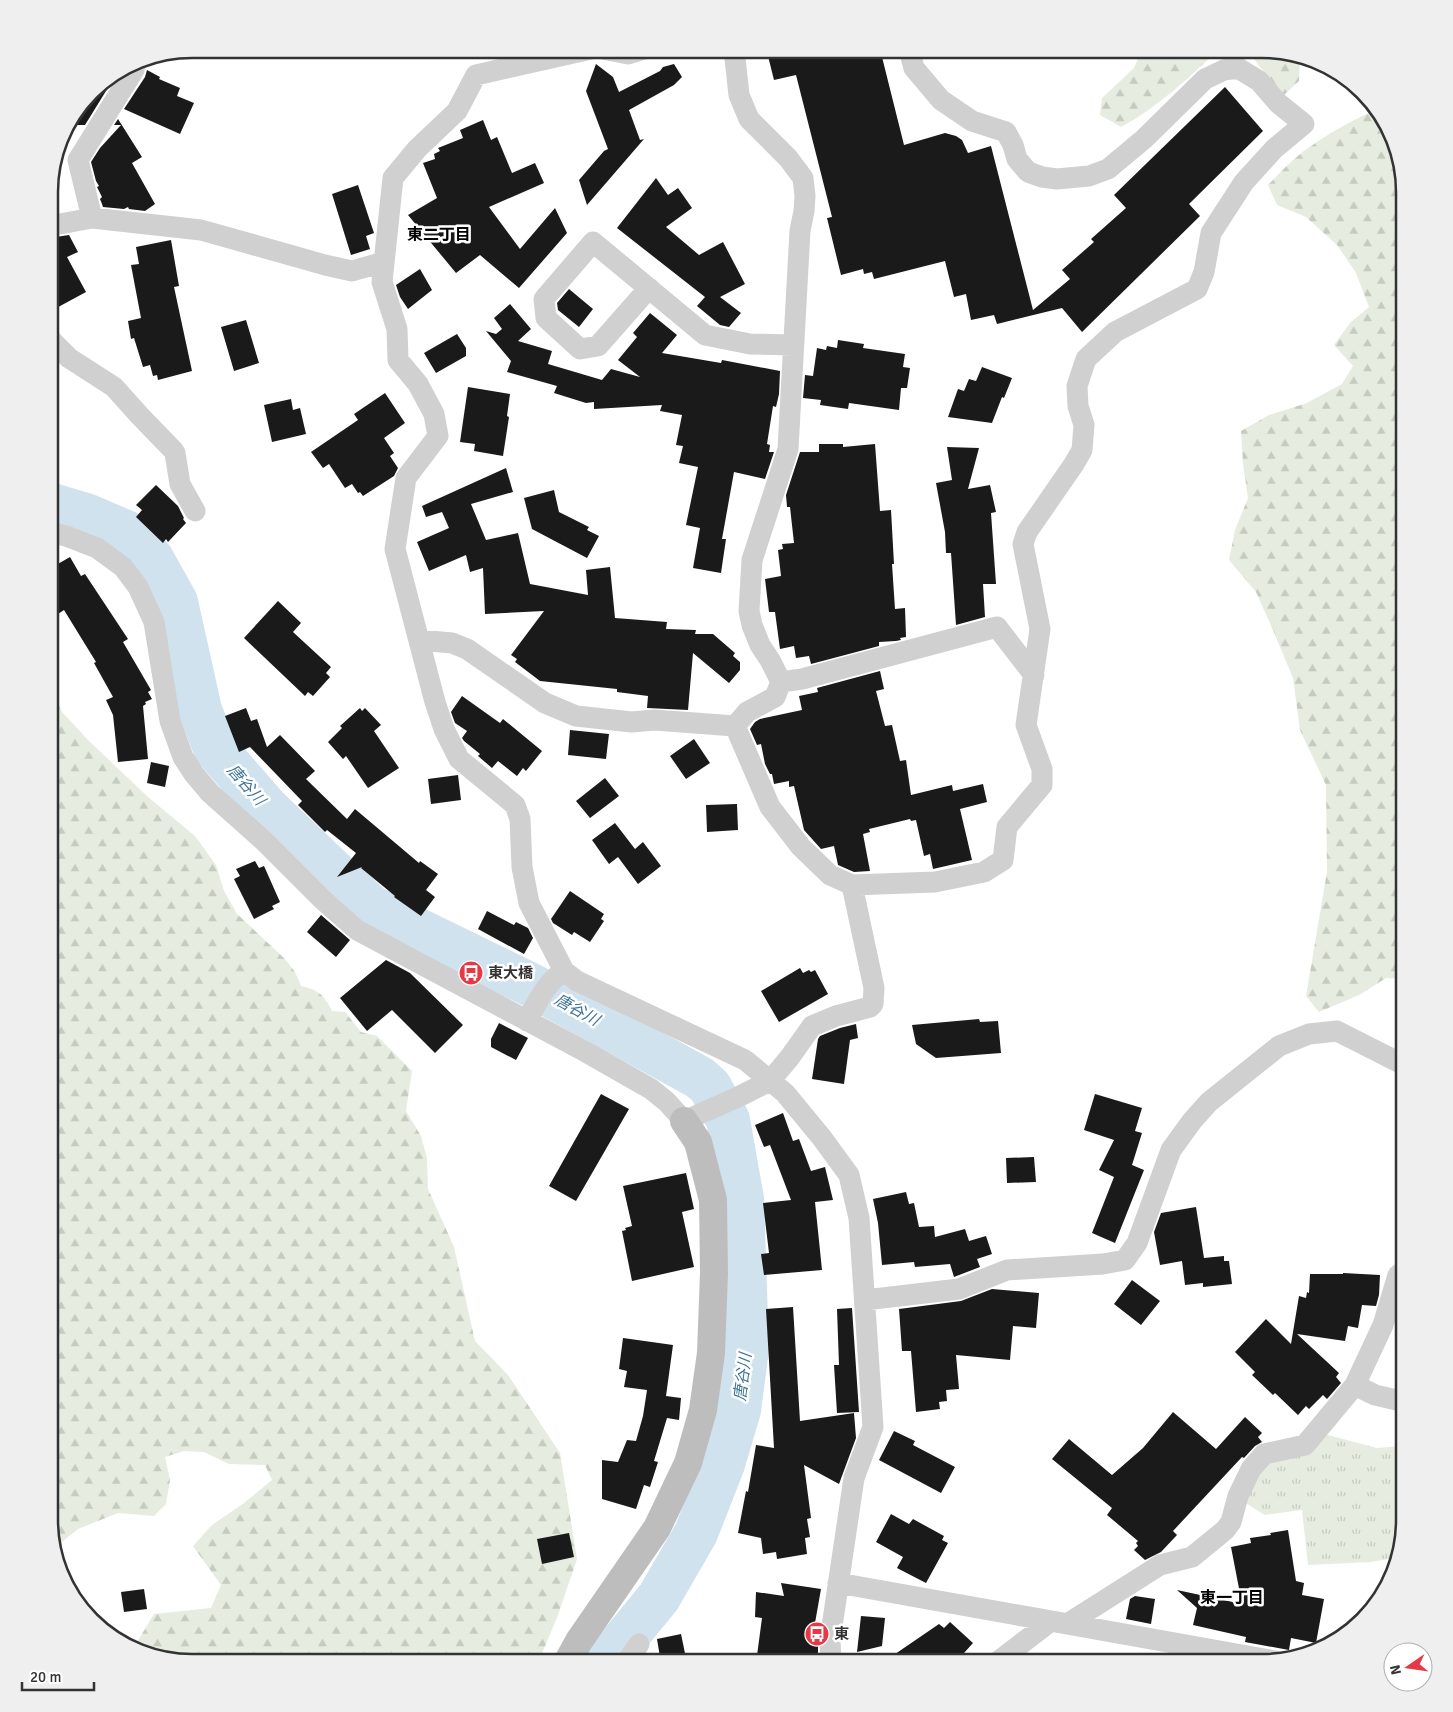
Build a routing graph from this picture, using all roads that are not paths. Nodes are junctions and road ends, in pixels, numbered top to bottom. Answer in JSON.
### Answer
{"nodes":[{"id":1,"x":551,"y":58,"type":"edge"},
{"id":2,"x":735,"y":58,"type":"edge"},
{"id":3,"x":911,"y":58,"type":"edge"},
{"id":4,"x":134,"y":70,"type":"edge"},
{"id":5,"x":92,"y":218,"type":"junction"},
{"id":6,"x":58,"y":224,"type":"edge"},
{"id":7,"x":384,"y":262,"type":"junction"},
{"id":8,"x":649,"y":288,"type":"junction"},
{"id":9,"x":793,"y":345,"type":"junction"},
{"id":10,"x":58,"y":347,"type":"edge"},
{"id":11,"x":195,"y":511,"type":"dead end"},
{"id":12,"x":58,"y":534,"type":"edge"},
{"id":13,"x":420,"y":640,"type":"junction"},
{"id":14,"x":1034,"y":675,"type":"junction"},
{"id":15,"x":781,"y":682,"type":"junction"},
{"id":16,"x":735,"y":726,"type":"junction"},
{"id":17,"x":852,"y":885,"type":"junction"},
{"id":18,"x":556,"y":977,"type":"junction"},
{"id":19,"x":531,"y":1013,"type":"junction"},
{"id":20,"x":1396,"y":1061,"type":"edge"},
{"id":21,"x":770,"y":1080,"type":"junction"},
{"id":22,"x":694,"y":1117,"type":"junction"},
{"id":23,"x":1396,"y":1282,"type":"edge"},
{"id":24,"x":865,"y":1300,"type":"junction"},
{"id":25,"x":1355,"y":1385,"type":"junction"},
{"id":26,"x":1396,"y":1400,"type":"edge"},
{"id":27,"x":838,"y":1584,"type":"junction"},
{"id":28,"x":1059,"y":1623,"type":"junction"},
{"id":29,"x":639,"y":1644,"type":"dead end"},
{"id":30,"x":572,"y":1654,"type":"edge"},
{"id":31,"x":632,"y":1654,"type":"edge"},
{"id":32,"x":831,"y":1654,"type":"edge"},
{"id":33,"x":1010,"y":1654,"type":"edge"},
{"id":34,"x":1236,"y":1654,"type":"edge"}],
"edges":[{"from":1,"to":7,"type":"street"},
{"from":2,"to":9,"type":"street"},
{"from":3,"to":14,"type":"street"},
{"from":4,"to":5,"type":"street"},
{"from":5,"to":6,"type":"street"},
{"from":5,"to":7,"type":"street"},
{"from":7,"to":13,"type":"street"},
{"from":8,"to":8,"type":"street"},
{"from":8,"to":9,"type":"street"},
{"from":9,"to":15,"type":"street"},
{"from":10,"to":11,"type":"street"},
{"from":12,"to":19,"type":"street"},
{"from":13,"to":16,"type":"street"},
{"from":13,"to":18,"type":"street"},
{"from":14,"to":15,"type":"street"},
{"from":14,"to":17,"type":"street"},
{"from":15,"to":16,"type":"street"},
{"from":16,"to":17,"type":"street"},
{"from":17,"to":21,"type":"street"},
{"from":18,"to":19,"type":"street"},
{"from":18,"to":21,"type":"street"},
{"from":19,"to":22,"type":"street"},
{"from":20,"to":24,"type":"street"},
{"from":21,"to":22,"type":"street"},
{"from":21,"to":24,"type":"street"},
{"from":22,"to":30,"type":"street"},
{"from":23,"to":25,"type":"street"},
{"from":24,"to":27,"type":"street"},
{"from":25,"to":26,"type":"street"},
{"from":25,"to":28,"type":"street"},
{"from":27,"to":28,"type":"street"},
{"from":27,"to":32,"type":"street"},
{"from":28,"to":33,"type":"street"},
{"from":28,"to":34,"type":"street"},
{"from":29,"to":31,"type":"street"}]}
